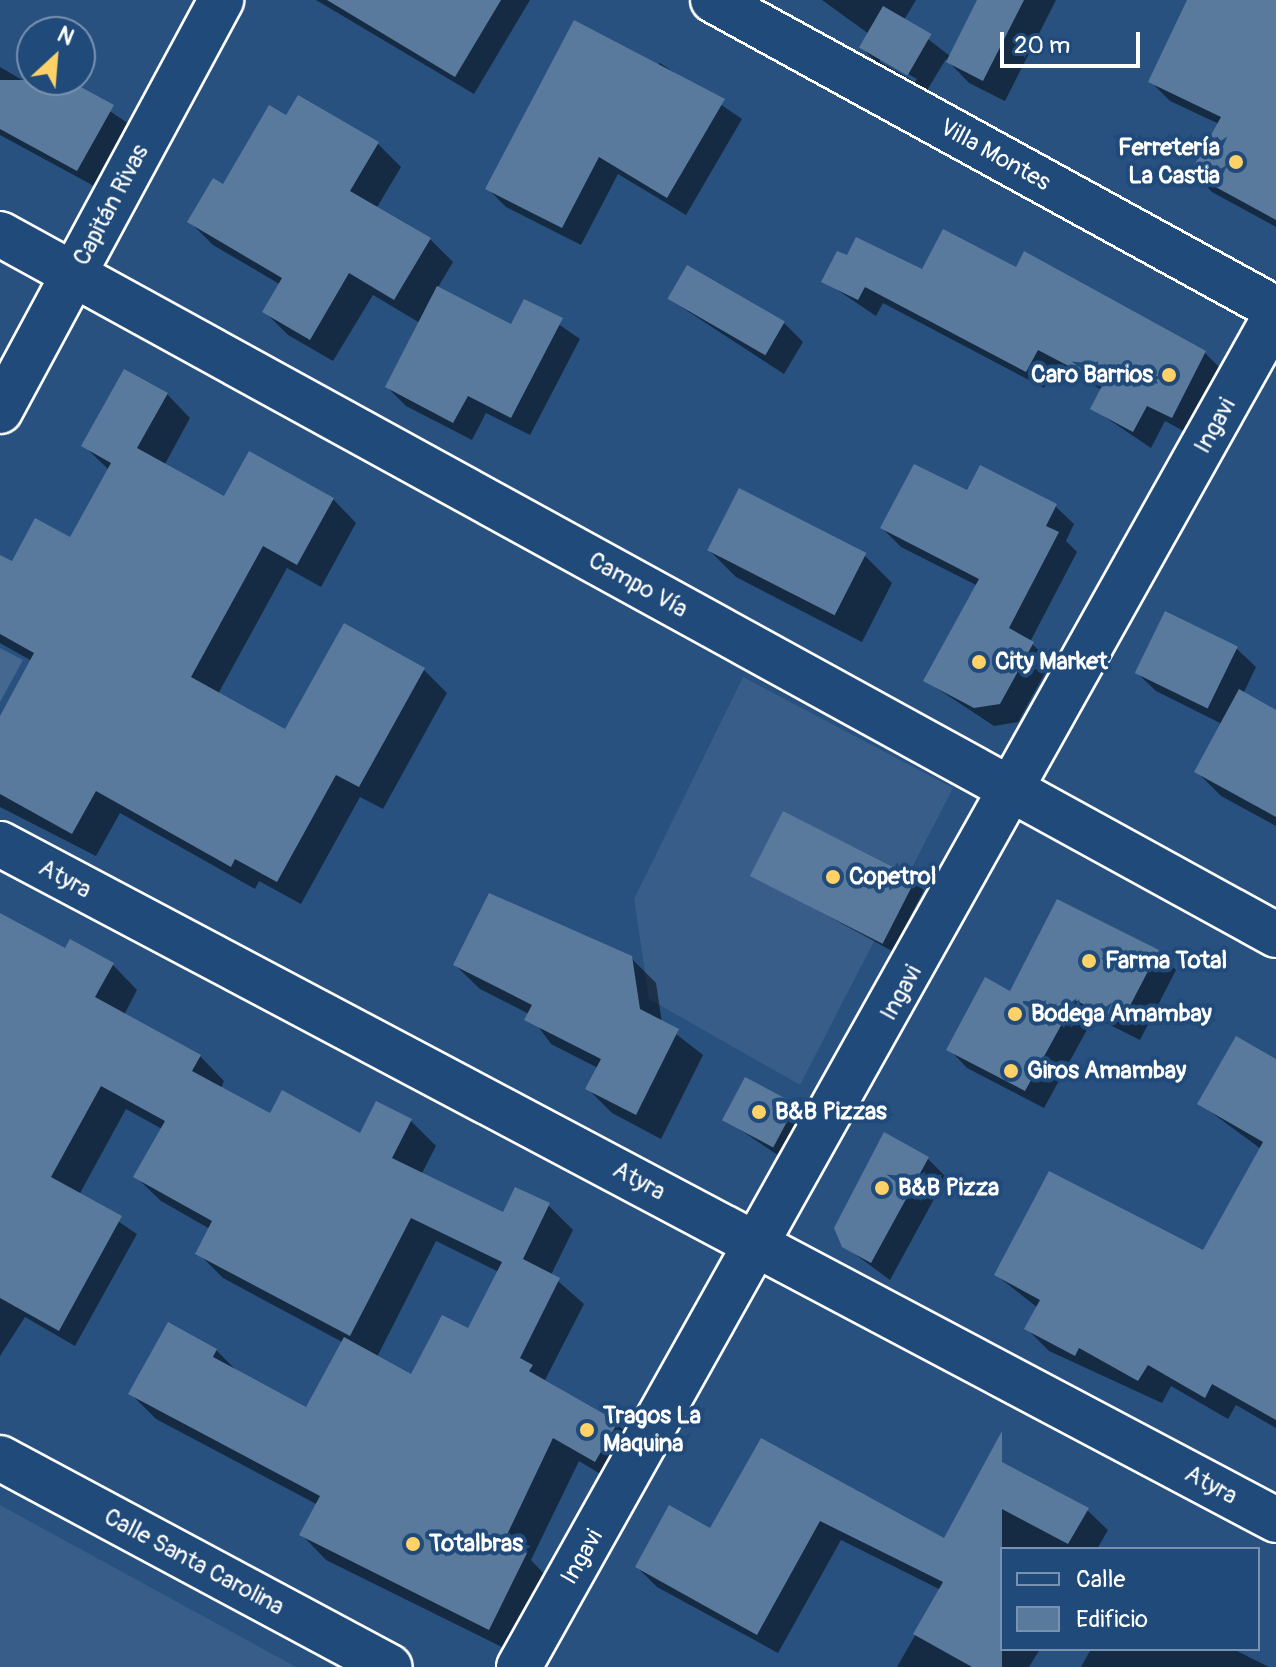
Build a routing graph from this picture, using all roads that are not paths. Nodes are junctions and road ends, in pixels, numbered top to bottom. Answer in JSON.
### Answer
{"nodes":[{"id":1,"x":221,"y":0,"type":"edge"},
{"id":2,"x":713,"y":0,"type":"edge"},
{"id":3,"x":0,"y":234,"type":"edge"},
{"id":4,"x":73,"y":274,"type":"junction"},
{"id":5,"x":1276,"y":312,"type":"edge"},
{"id":6,"x":0,"y":411,"type":"edge"},
{"id":7,"x":1015,"y":792,"type":"junction"},
{"id":8,"x":0,"y":844,"type":"edge"},
{"id":9,"x":1276,"y":935,"type":"edge"},
{"id":10,"x":760,"y":1245,"type":"junction"},
{"id":11,"x":0,"y":1458,"type":"edge"},
{"id":12,"x":1276,"y":1520,"type":"edge"},
{"id":13,"x":389,"y":1667,"type":"edge"},
{"id":14,"x":519,"y":1667,"type":"edge"}],
"edges":[{"from":1,"to":4,"type":"street","name":"Capitán Rivas"},
{"from":2,"to":5,"type":"street","name":"Villa Montes"},
{"from":3,"to":4,"type":"street","name":"Campo Vía"},
{"from":4,"to":6,"type":"street","name":"Capitán Rivas"},
{"from":4,"to":7,"type":"street","name":"Campo Vía"},
{"from":5,"to":7,"type":"street","name":"Ingavi"},
{"from":7,"to":9,"type":"street","name":"Campo Vía"},
{"from":7,"to":10,"type":"street","name":"Ingavi"},
{"from":8,"to":10,"type":"street","name":"Atyra"},
{"from":10,"to":12,"type":"street","name":"Atyra"},
{"from":10,"to":14,"type":"street","name":"Ingavi"},
{"from":11,"to":13,"type":"street","name":"Calle Santa Carolina"}]}
